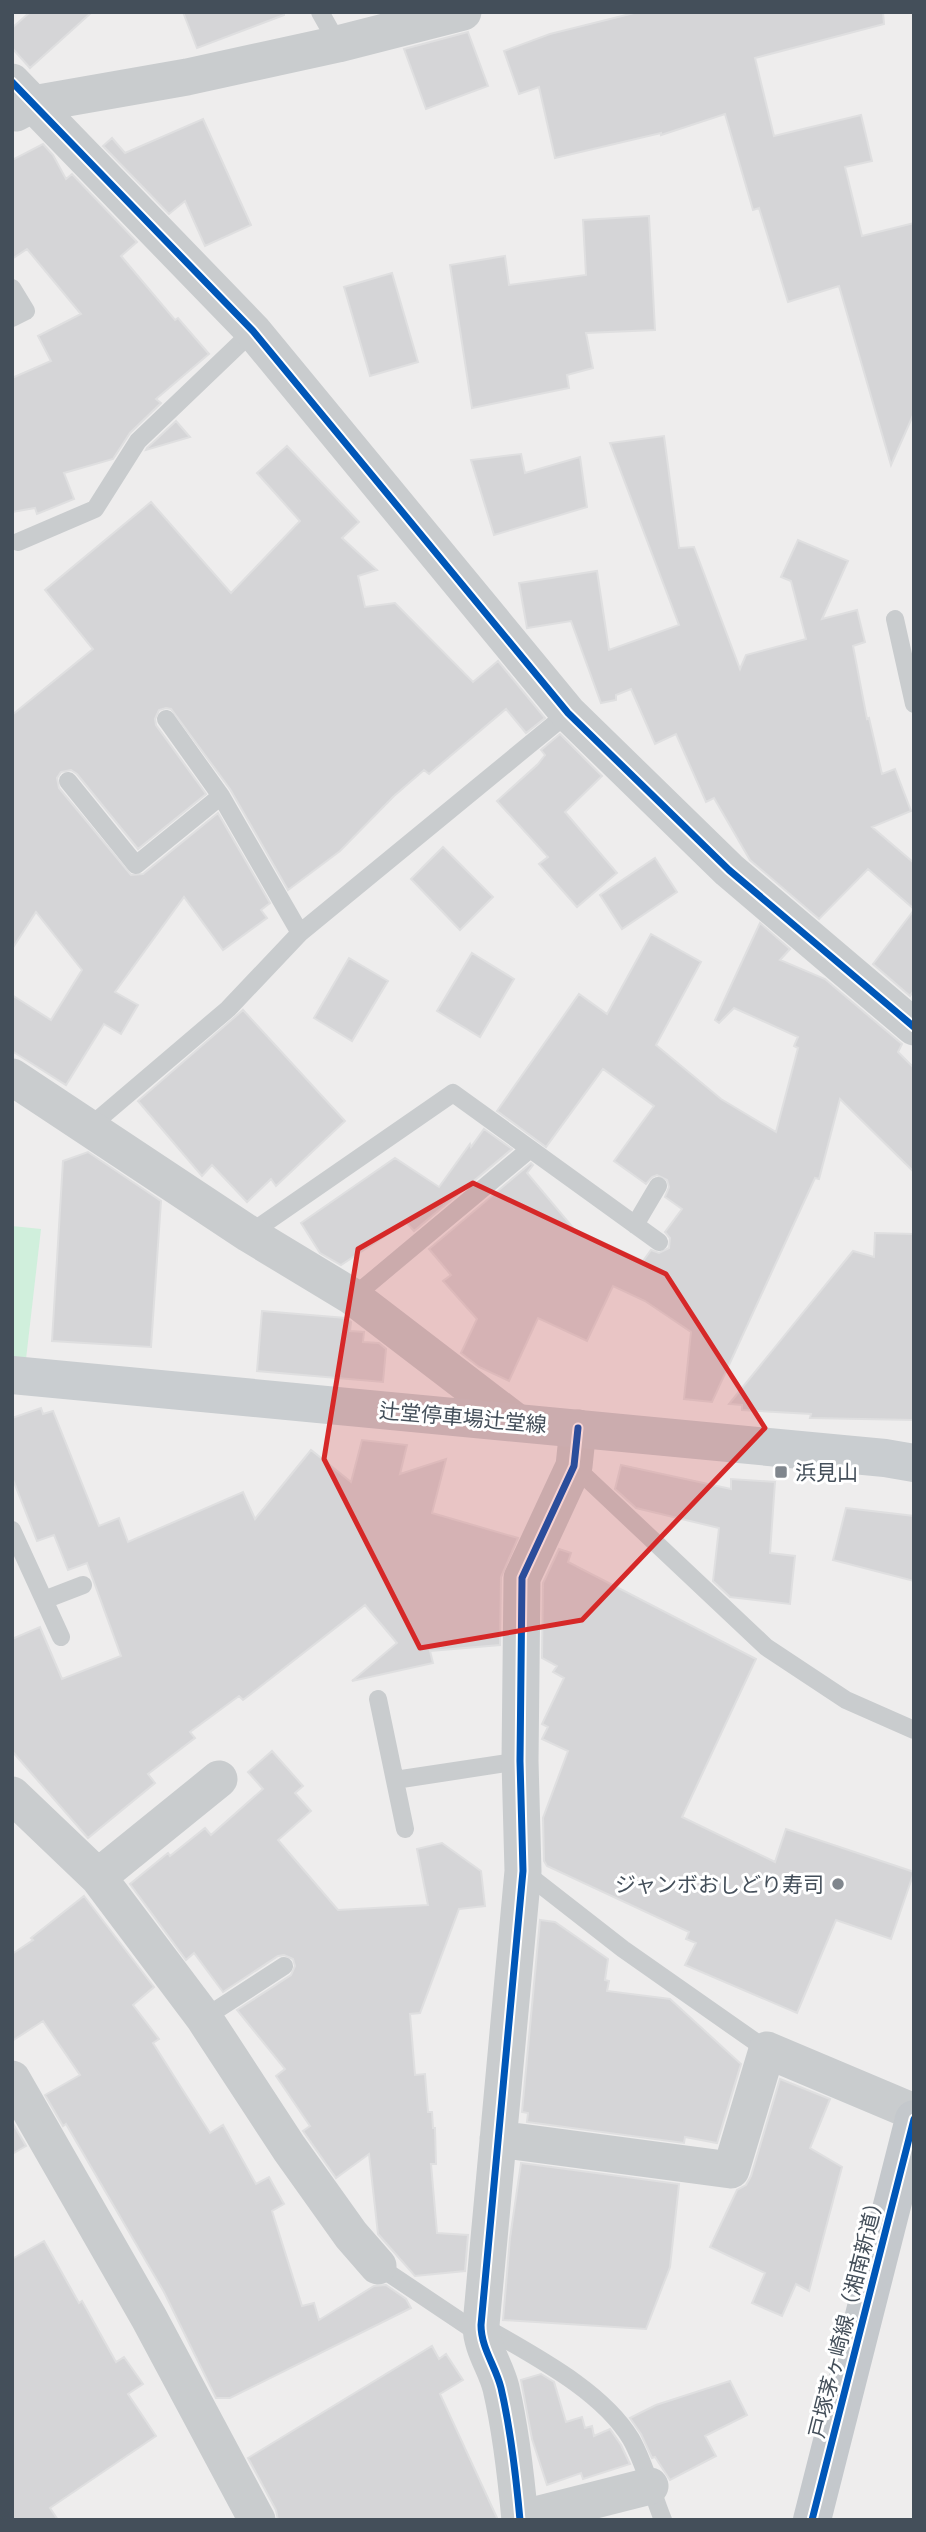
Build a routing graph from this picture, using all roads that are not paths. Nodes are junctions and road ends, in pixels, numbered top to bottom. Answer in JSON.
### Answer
{"nodes":[{"id":1,"x":320,"y":12,"type":"edge"},
{"id":2,"x":463,"y":12,"type":"edge"},
{"id":3,"x":338,"y":44,"type":"junction"},
{"id":4,"x":19,"y":100,"type":"edge"},
{"id":5,"x":12,"y":288,"type":"edge"},
{"id":6,"x":12,"y":318,"type":"edge"},
{"id":7,"x":253,"y":331,"type":"junction"},
{"id":8,"x":18,"y":542,"type":"dead end"},
{"id":9,"x":895,"y":619,"type":"dead end"},
{"id":10,"x":914,"y":704,"type":"edge"},
{"id":11,"x":568,"y":713,"type":"junction"},
{"id":12,"x":166,"y":719,"type":"dead end"},
{"id":13,"x":68,"y":781,"type":"dead end"},
{"id":14,"x":221,"y":796,"type":"junction"},
{"id":15,"x":300,"y":933,"type":"junction"},
{"id":16,"x":914,"y":1027,"type":"edge"},
{"id":17,"x":12,"y":1077,"type":"edge"},
{"id":18,"x":87,"y":1129,"type":"junction"},
{"id":19,"x":530,"y":1149,"type":"junction"},
{"id":20,"x":658,"y":1186,"type":"dead end"},
{"id":21,"x":635,"y":1225,"type":"junction"},
{"id":22,"x":249,"y":1234,"type":"junction"},
{"id":23,"x":659,"y":1242,"type":"dead end"},
{"id":24,"x":352,"y":1297,"type":"junction"},
{"id":25,"x":12,"y":1375,"type":"edge"},
{"id":26,"x":515,"y":1422,"type":"junction"},
{"id":27,"x":578,"y":1428,"type":"junction"},
{"id":28,"x":914,"y":1463,"type":"edge"},
{"id":29,"x":574,"y":1466,"type":"junction"},
{"id":30,"x":12,"y":1530,"type":"edge"},
{"id":31,"x":83,"y":1585,"type":"dead end"},
{"id":32,"x":44,"y":1600,"type":"junction"},
{"id":33,"x":61,"y":1637,"type":"dead end"},
{"id":34,"x":378,"y":1699,"type":"dead end"},
{"id":35,"x":914,"y":1730,"type":"edge"},
{"id":36,"x":520,"y":1761,"type":"junction"},
{"id":37,"x":219,"y":1779,"type":"dead end"},
{"id":38,"x":395,"y":1780,"type":"junction"},
{"id":39,"x":15,"y":1803,"type":"edge"},
{"id":40,"x":405,"y":1829,"type":"dead end"},
{"id":41,"x":523,"y":1871,"type":"junction"},
{"id":42,"x":98,"y":1877,"type":"junction"},
{"id":43,"x":284,"y":1966,"type":"dead end"},
{"id":44,"x":204,"y":2018,"type":"junction"},
{"id":45,"x":767,"y":2050,"type":"junction"},
{"id":46,"x":12,"y":2079,"type":"edge"},
{"id":47,"x":914,"y":2112,"type":"edge"},
{"id":48,"x":914,"y":2119,"type":"edge"},
{"id":49,"x":498,"y":2139,"type":"junction"},
{"id":50,"x":379,"y":2266,"type":"joint"},
{"id":51,"x":481,"y":2330,"type":"junction"},
{"id":52,"x":650,"y":2486,"type":"junction"},
{"id":53,"x":257,"y":2520,"type":"edge"},
{"id":54,"x":520,"y":2520,"type":"edge"},
{"id":55,"x":663,"y":2520,"type":"edge"},
{"id":56,"x":813,"y":2520,"type":"edge"}],
"edges":[{"from":1,"to":3,"type":"lane"},
{"from":2,"to":3,"type":"street"},
{"from":3,"to":4,"type":"street"},
{"from":4,"to":7,"type":"street"},
{"from":5,"to":6,"type":"lane"},
{"from":7,"to":8,"type":"lane"},
{"from":7,"to":11,"type":"street"},
{"from":9,"to":10,"type":"lane"},
{"from":11,"to":15,"type":"lane"},
{"from":11,"to":16,"type":"street"},
{"from":12,"to":14,"type":"lane"},
{"from":13,"to":14,"type":"lane"},
{"from":14,"to":15,"type":"lane"},
{"from":15,"to":18,"type":"lane"},
{"from":17,"to":18,"type":"street"},
{"from":18,"to":22,"type":"street"},
{"from":19,"to":21,"type":"lane"},
{"from":19,"to":22,"type":"lane"},
{"from":19,"to":24,"type":"lane"},
{"from":20,"to":21,"type":"lane"},
{"from":21,"to":23,"type":"lane"},
{"from":22,"to":24,"type":"street"},
{"from":24,"to":26,"type":"street"},
{"from":25,"to":26,"type":"main road","name":"辻堂停車場辻堂線"},
{"from":26,"to":27,"type":"main road","name":"辻堂停車場辻堂線"},
{"from":27,"to":28,"type":"main road","name":"辻堂停車場辻堂線"},
{"from":27,"to":29,"type":"street"},
{"from":29,"to":35,"type":"lane"},
{"from":29,"to":36,"type":"street"},
{"from":30,"to":32,"type":"lane"},
{"from":31,"to":32,"type":"lane"},
{"from":32,"to":33,"type":"lane"},
{"from":34,"to":38,"type":"lane"},
{"from":36,"to":38,"type":"lane"},
{"from":36,"to":41,"type":"street"},
{"from":37,"to":42,"type":"street"},
{"from":38,"to":40,"type":"lane"},
{"from":39,"to":42,"type":"street"},
{"from":41,"to":45,"type":"lane"},
{"from":41,"to":49,"type":"street"},
{"from":42,"to":44,"type":"street"},
{"from":43,"to":44,"type":"lane"},
{"from":44,"to":50,"type":"street"},
{"from":45,"to":47,"type":"street"},
{"from":45,"to":49,"type":"street"},
{"from":46,"to":53,"type":"street"},
{"from":48,"to":56,"type":"main road","name":"戸塚茅ヶ崎線（湘南新道）"},
{"from":49,"to":51,"type":"street"},
{"from":50,"to":51,"type":"lane"},
{"from":51,"to":52,"type":"lane"},
{"from":51,"to":54,"type":"street"},
{"from":52,"to":54,"type":"street"},
{"from":52,"to":55,"type":"lane"}]}
